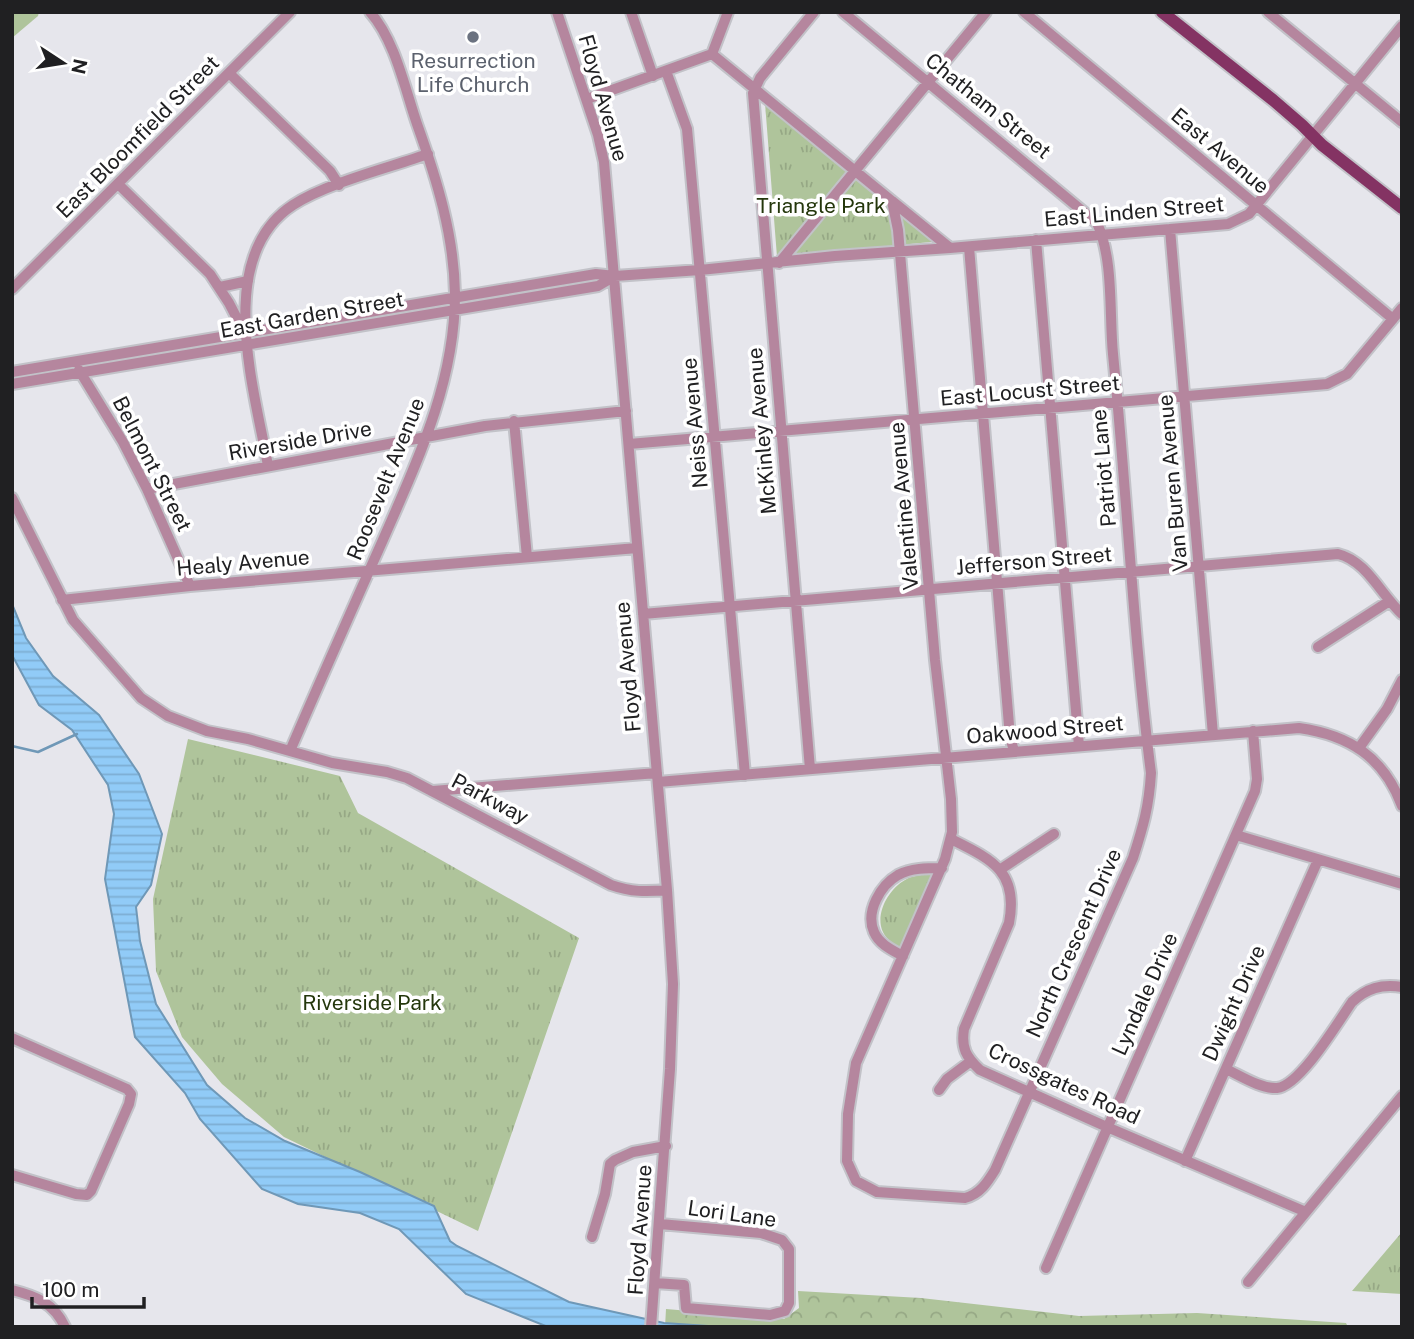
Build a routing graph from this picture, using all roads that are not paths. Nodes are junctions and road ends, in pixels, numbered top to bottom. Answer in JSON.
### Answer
{"nodes":[{"id":1,"x":290,"y":12,"type":"edge"},
{"id":2,"x":370,"y":12,"type":"edge"},
{"id":3,"x":557,"y":12,"type":"edge"},
{"id":4,"x":631,"y":12,"type":"edge"},
{"id":5,"x":728,"y":12,"type":"edge"},
{"id":6,"x":814,"y":12,"type":"edge"},
{"id":7,"x":843,"y":12,"type":"edge"},
{"id":8,"x":986,"y":12,"type":"edge"},
{"id":9,"x":1024,"y":12,"type":"edge"},
{"id":10,"x":1162,"y":12,"type":"edge"},
{"id":11,"x":1268,"y":12,"type":"edge"},
{"id":12,"x":1402,"y":26,"type":"edge"},
{"id":13,"x":712,"y":54,"type":"junction"},
{"id":14,"x":667,"y":71,"type":"junction"},
{"id":15,"x":229,"y":73,"type":"junction"},
{"id":16,"x":653,"y":76,"type":"junction"},
{"id":17,"x":928,"y":83,"type":"junction"},
{"id":18,"x":1355,"y":84,"type":"junction"},
{"id":19,"x":754,"y":89,"type":"junction"},
{"id":20,"x":587,"y":99,"type":"junction"},
{"id":21,"x":1402,"y":122,"type":"edge"},
{"id":22,"x":1312,"y":136,"type":"junction"},
{"id":23,"x":428,"y":155,"type":"junction"},
{"id":24,"x":856,"y":172,"type":"junction"},
{"id":25,"x":118,"y":184,"type":"junction"},
{"id":26,"x":339,"y":185,"type":"junction"},
{"id":27,"x":892,"y":201,"type":"junction"},
{"id":28,"x":1255,"y":206,"type":"junction"},
{"id":29,"x":1402,"y":208,"type":"edge"},
{"id":30,"x":1170,"y":229,"type":"junction"},
{"id":31,"x":1103,"y":234,"type":"junction"},
{"id":32,"x":1036,"y":240,"type":"junction"},
{"id":33,"x":969,"y":247,"type":"junction"},
{"id":34,"x":950,"y":248,"type":"junction"},
{"id":35,"x":901,"y":251,"type":"junction"},
{"id":36,"x":779,"y":263,"type":"junction"},
{"id":37,"x":766,"y":264,"type":"junction"},
{"id":38,"x":699,"y":270,"type":"junction"},
{"id":39,"x":615,"y":276,"type":"junction"},
{"id":40,"x":248,"y":281,"type":"junction"},
{"id":41,"x":220,"y":288,"type":"junction"},
{"id":42,"x":12,"y":289,"type":"edge"},
{"id":43,"x":455,"y":296,"type":"junction"},
{"id":44,"x":1402,"y":308,"type":"edge"},
{"id":45,"x":454,"y":310,"type":"junction"},
{"id":46,"x":1393,"y":319,"type":"junction"},
{"id":47,"x":244,"y":332,"type":"junction"},
{"id":48,"x":246,"y":346,"type":"junction"},
{"id":49,"x":75,"y":361,"type":"junction"},
{"id":50,"x":12,"y":372,"type":"edge"},
{"id":51,"x":82,"y":374,"type":"junction"},
{"id":52,"x":12,"y":384,"type":"edge"},
{"id":53,"x":1185,"y":397,"type":"junction"},
{"id":54,"x":1118,"y":404,"type":"junction"},
{"id":55,"x":1050,"y":409,"type":"junction"},
{"id":56,"x":625,"y":411,"type":"junction"},
{"id":57,"x":983,"y":415,"type":"junction"},
{"id":58,"x":514,"y":421,"type":"junction"},
{"id":59,"x":916,"y":421,"type":"junction"},
{"id":60,"x":782,"y":433,"type":"junction"},
{"id":61,"x":427,"y":438,"type":"junction"},
{"id":62,"x":715,"y":438,"type":"junction"},
{"id":63,"x":629,"y":444,"type":"junction"},
{"id":64,"x":268,"y":466,"type":"junction"},
{"id":65,"x":148,"y":489,"type":"junction"},
{"id":66,"x":12,"y":498,"type":"edge"},
{"id":67,"x":637,"y":548,"type":"junction"},
{"id":68,"x":527,"y":557,"type":"junction"},
{"id":69,"x":1200,"y":565,"type":"junction"},
{"id":70,"x":1133,"y":571,"type":"junction"},
{"id":71,"x":369,"y":572,"type":"junction"},
{"id":72,"x":1065,"y":578,"type":"junction"},
{"id":73,"x":998,"y":583,"type":"junction"},
{"id":74,"x":190,"y":586,"type":"junction"},
{"id":75,"x":930,"y":589,"type":"junction"},
{"id":76,"x":62,"y":600,"type":"junction"},
{"id":77,"x":797,"y":601,"type":"junction"},
{"id":78,"x":1388,"y":602,"type":"junction"},
{"id":79,"x":728,"y":607,"type":"junction"},
{"id":80,"x":643,"y":614,"type":"junction"},
{"id":81,"x":1402,"y":614,"type":"edge"},
{"id":82,"x":1318,"y":647,"type":"dead end"},
{"id":83,"x":1402,"y":680,"type":"edge"},
{"id":84,"x":1252,"y":731,"type":"junction"},
{"id":85,"x":1213,"y":735,"type":"junction"},
{"id":86,"x":1146,"y":740,"type":"junction"},
{"id":87,"x":1079,"y":746,"type":"junction"},
{"id":88,"x":1359,"y":748,"type":"junction"},
{"id":89,"x":290,"y":751,"type":"junction"},
{"id":90,"x":1014,"y":751,"type":"junction"},
{"id":91,"x":946,"y":757,"type":"junction"},
{"id":92,"x":810,"y":769,"type":"junction"},
{"id":93,"x":745,"y":775,"type":"junction"},
{"id":94,"x":658,"y":778,"type":"junction"},
{"id":95,"x":433,"y":791,"type":"junction"},
{"id":96,"x":1399,"y":791,"type":"edge"},
{"id":97,"x":1402,"y":806,"type":"edge"},
{"id":98,"x":1054,"y":834,"type":"dead end"},
{"id":99,"x":1236,"y":835,"type":"junction"},
{"id":100,"x":951,"y":839,"type":"junction"},
{"id":101,"x":1318,"y":860,"type":"junction"},
{"id":102,"x":942,"y":868,"type":"junction"},
{"id":103,"x":1001,"y":869,"type":"junction"},
{"id":104,"x":1402,"y":884,"type":"edge"},
{"id":105,"x":667,"y":890,"type":"junction"},
{"id":106,"x":903,"y":956,"type":"junction"},
{"id":107,"x":1402,"y":987,"type":"edge"},
{"id":108,"x":12,"y":1038,"type":"edge"},
{"id":109,"x":971,"y":1061,"type":"junction"},
{"id":110,"x":1226,"y":1069,"type":"junction"},
{"id":111,"x":939,"y":1090,"type":"dead end"},
{"id":112,"x":1030,"y":1092,"type":"junction"},
{"id":113,"x":1402,"y":1096,"type":"edge"},
{"id":114,"x":1107,"y":1127,"type":"junction"},
{"id":115,"x":666,"y":1146,"type":"junction"},
{"id":116,"x":1185,"y":1161,"type":"junction"},
{"id":117,"x":12,"y":1175,"type":"edge"},
{"id":118,"x":1306,"y":1212,"type":"junction"},
{"id":119,"x":660,"y":1224,"type":"junction"},
{"id":120,"x":593,"y":1237,"type":"dead end"},
{"id":121,"x":1046,"y":1268,"type":"dead end"},
{"id":122,"x":1248,"y":1282,"type":"dead end"},
{"id":123,"x":655,"y":1283,"type":"junction"},
{"id":124,"x":12,"y":1290,"type":"edge"},
{"id":125,"x":65,"y":1327,"type":"edge"},
{"id":126,"x":651,"y":1327,"type":"edge"}],
"edges":[{"from":1,"to":15,"type":"street","name":"East Bloomfield Street"},
{"from":2,"to":23,"type":"street","name":"Roosevelt Avenue"},
{"from":3,"to":20,"type":"street","name":"Floyd Avenue"},
{"from":4,"to":16,"type":"street"},
{"from":5,"to":13,"type":"street"},
{"from":6,"to":19,"type":"street"},
{"from":7,"to":17,"type":"street","name":"Chatham Street"},
{"from":8,"to":17,"type":"street"},
{"from":9,"to":28,"type":"street","name":"East Avenue"},
{"from":10,"to":22,"type":"main road"},
{"from":11,"to":18,"type":"street"},
{"from":12,"to":18,"type":"street","name":"East Linden Street"},
{"from":13,"to":14,"type":"street"},
{"from":13,"to":19,"type":"street"},
{"from":14,"to":16,"type":"street"},
{"from":14,"to":38,"type":"street","name":"Neiss Avenue"},
{"from":15,"to":25,"type":"street","name":"East Bloomfield Street"},
{"from":15,"to":26,"type":"street"},
{"from":16,"to":20,"type":"street"},
{"from":17,"to":24,"type":"street"},
{"from":17,"to":31,"type":"street","name":"Chatham Street"},
{"from":18,"to":21,"type":"street"},
{"from":18,"to":22,"type":"street","name":"East Linden Street"},
{"from":19,"to":24,"type":"street"},
{"from":19,"to":37,"type":"street","name":"McKinley Avenue"},
{"from":20,"to":39,"type":"street","name":"Floyd Avenue"},
{"from":22,"to":28,"type":"street","name":"East Linden Street"},
{"from":22,"to":29,"type":"main road"},
{"from":23,"to":26,"type":"street"},
{"from":23,"to":43,"type":"street","name":"Roosevelt Avenue"},
{"from":24,"to":27,"type":"street"},
{"from":24,"to":36,"type":"street"},
{"from":25,"to":41,"type":"street"},
{"from":25,"to":42,"type":"street","name":"East Bloomfield Street"},
{"from":26,"to":40,"type":"street"},
{"from":27,"to":34,"type":"street"},
{"from":27,"to":35,"type":"street","name":"Valentine Avenue"},
{"from":28,"to":30,"type":"street","name":"East Linden Street"},
{"from":28,"to":46,"type":"street","name":"East Avenue"},
{"from":30,"to":31,"type":"street","name":"East Linden Street"},
{"from":30,"to":53,"type":"street","name":"Van Buren Avenue"},
{"from":31,"to":32,"type":"street","name":"East Linden Street"},
{"from":31,"to":54,"type":"street","name":"Patriot Lane"},
{"from":32,"to":33,"type":"street","name":"East Linden Street"},
{"from":32,"to":55,"type":"street"},
{"from":33,"to":34,"type":"street","name":"East Linden Street"},
{"from":33,"to":57,"type":"street"},
{"from":34,"to":35,"type":"street","name":"East Linden Street"},
{"from":35,"to":36,"type":"street","name":"East Linden Street"},
{"from":35,"to":59,"type":"street","name":"Valentine Avenue"},
{"from":36,"to":37,"type":"street","name":"East Garden Street"},
{"from":37,"to":38,"type":"street","name":"East Garden Street"},
{"from":37,"to":60,"type":"street","name":"McKinley Avenue"},
{"from":38,"to":39,"type":"street","name":"East Garden Street"},
{"from":38,"to":62,"type":"street","name":"Neiss Avenue"},
{"from":39,"to":43,"type":"street","name":"East Garden Street"},
{"from":39,"to":45,"type":"street","name":"East Garden Street"},
{"from":39,"to":56,"type":"street","name":"Floyd Avenue"},
{"from":40,"to":41,"type":"street"},
{"from":40,"to":47,"type":"street"},
{"from":41,"to":47,"type":"street"},
{"from":43,"to":45,"type":"street","name":"Roosevelt Avenue"},
{"from":43,"to":47,"type":"street","name":"East Garden Street"},
{"from":44,"to":46,"type":"street","name":"East Locust Street"},
{"from":45,"to":48,"type":"street","name":"East Garden Street"},
{"from":45,"to":61,"type":"street","name":"Roosevelt Avenue"},
{"from":46,"to":53,"type":"street","name":"East Locust Street"},
{"from":47,"to":48,"type":"street"},
{"from":47,"to":49,"type":"street","name":"East Garden Street"},
{"from":48,"to":51,"type":"street","name":"East Garden Street"},
{"from":48,"to":64,"type":"street"},
{"from":49,"to":50,"type":"street","name":"East Garden Street"},
{"from":49,"to":51,"type":"street","name":"Belmont Street"},
{"from":51,"to":52,"type":"street","name":"East Garden Street"},
{"from":51,"to":65,"type":"street","name":"Belmont Street"},
{"from":53,"to":54,"type":"street","name":"East Locust Street"},
{"from":53,"to":69,"type":"street","name":"Van Buren Avenue"},
{"from":54,"to":55,"type":"street","name":"East Locust Street"},
{"from":54,"to":70,"type":"street","name":"Patriot Lane"},
{"from":55,"to":57,"type":"street","name":"East Locust Street"},
{"from":55,"to":72,"type":"street"},
{"from":56,"to":58,"type":"street","name":"Riverside Drive"},
{"from":56,"to":63,"type":"street","name":"Floyd Avenue"},
{"from":57,"to":59,"type":"street","name":"East Locust Street"},
{"from":57,"to":73,"type":"street"},
{"from":58,"to":61,"type":"street","name":"Riverside Drive"},
{"from":58,"to":68,"type":"street"},
{"from":59,"to":60,"type":"street","name":"East Locust Street"},
{"from":59,"to":75,"type":"street","name":"Valentine Avenue"},
{"from":60,"to":62,"type":"street","name":"East Locust Street"},
{"from":60,"to":77,"type":"street","name":"McKinley Avenue"},
{"from":61,"to":64,"type":"street","name":"Riverside Drive"},
{"from":61,"to":71,"type":"street","name":"Roosevelt Avenue"},
{"from":62,"to":63,"type":"street","name":"East Locust Street"},
{"from":62,"to":79,"type":"street","name":"Neiss Avenue"},
{"from":63,"to":67,"type":"street","name":"Floyd Avenue"},
{"from":64,"to":65,"type":"street","name":"Riverside Drive"},
{"from":65,"to":74,"type":"street","name":"Belmont Street"},
{"from":66,"to":76,"type":"street","name":"Parkway"},
{"from":67,"to":68,"type":"street","name":"Healy Avenue"},
{"from":67,"to":80,"type":"street","name":"Floyd Avenue"},
{"from":68,"to":71,"type":"street","name":"Healy Avenue"},
{"from":69,"to":70,"type":"street","name":"Jefferson Street"},
{"from":69,"to":78,"type":"street","name":"Jefferson Street"},
{"from":69,"to":85,"type":"street","name":"Van Buren Avenue"},
{"from":70,"to":72,"type":"street","name":"Jefferson Street"},
{"from":70,"to":86,"type":"street","name":"Patriot Lane"},
{"from":71,"to":74,"type":"street","name":"Healy Avenue"},
{"from":71,"to":89,"type":"street","name":"Roosevelt Avenue"},
{"from":72,"to":73,"type":"street","name":"Jefferson Street"},
{"from":72,"to":87,"type":"street"},
{"from":73,"to":75,"type":"street","name":"Jefferson Street"},
{"from":73,"to":90,"type":"street"},
{"from":74,"to":76,"type":"street","name":"Healy Avenue"},
{"from":75,"to":77,"type":"street","name":"Jefferson Street"},
{"from":75,"to":91,"type":"street","name":"Valentine Avenue"},
{"from":76,"to":89,"type":"street","name":"Parkway"},
{"from":77,"to":79,"type":"street","name":"Jefferson Street"},
{"from":77,"to":92,"type":"street","name":"McKinley Avenue"},
{"from":78,"to":81,"type":"street","name":"Jefferson Street"},
{"from":78,"to":82,"type":"street"},
{"from":79,"to":80,"type":"street","name":"Jefferson Street"},
{"from":79,"to":93,"type":"street","name":"Neiss Avenue"},
{"from":80,"to":94,"type":"street","name":"Floyd Avenue"},
{"from":83,"to":88,"type":"street"},
{"from":84,"to":85,"type":"street","name":"Oakwood Street"},
{"from":84,"to":88,"type":"street","name":"Oakwood Street"},
{"from":84,"to":99,"type":"street","name":"Lyndale Drive"},
{"from":85,"to":86,"type":"street","name":"Oakwood Street"},
{"from":86,"to":87,"type":"street","name":"Oakwood Street"},
{"from":86,"to":112,"type":"street","name":"North Crescent Drive"},
{"from":87,"to":90,"type":"street","name":"Oakwood Street"},
{"from":88,"to":96,"type":"street","name":"Oakwood Street"},
{"from":89,"to":95,"type":"street","name":"Parkway"},
{"from":90,"to":91,"type":"street","name":"Oakwood Street"},
{"from":91,"to":92,"type":"street","name":"Oakwood Street"},
{"from":91,"to":100,"type":"street"},
{"from":92,"to":93,"type":"street","name":"Oakwood Street"},
{"from":93,"to":94,"type":"street","name":"Oakwood Street"},
{"from":94,"to":95,"type":"street","name":"Oakwood Street"},
{"from":94,"to":105,"type":"street","name":"Floyd Avenue"},
{"from":95,"to":105,"type":"street","name":"Parkway"},
{"from":96,"to":97,"type":"street","name":"Oakwood Street"},
{"from":98,"to":103,"type":"street"},
{"from":99,"to":101,"type":"street"},
{"from":99,"to":114,"type":"street","name":"Lyndale Drive"},
{"from":100,"to":102,"type":"street"},
{"from":100,"to":103,"type":"street"},
{"from":101,"to":104,"type":"street"},
{"from":101,"to":110,"type":"street","name":"Dwight Drive"},
{"from":102,"to":106,"type":"street"},
{"from":102,"to":106,"type":"street"},
{"from":103,"to":109,"type":"street","name":"Crossgates Road"},
{"from":105,"to":115,"type":"street","name":"Floyd Avenue"},
{"from":106,"to":112,"type":"street","name":"North Crescent Drive"},
{"from":107,"to":110,"type":"street"},
{"from":108,"to":117,"type":"street"},
{"from":109,"to":111,"type":"street"},
{"from":109,"to":112,"type":"street","name":"Crossgates Road"},
{"from":110,"to":116,"type":"street","name":"Dwight Drive"},
{"from":112,"to":114,"type":"street","name":"Crossgates Road"},
{"from":113,"to":118,"type":"street"},
{"from":114,"to":116,"type":"street","name":"Crossgates Road"},
{"from":114,"to":121,"type":"street","name":"Lyndale Drive"},
{"from":115,"to":119,"type":"street","name":"Floyd Avenue"},
{"from":115,"to":120,"type":"street"},
{"from":116,"to":118,"type":"street","name":"Crossgates Road"},
{"from":118,"to":122,"type":"street"},
{"from":119,"to":123,"type":"street","name":"Floyd Avenue"},
{"from":119,"to":123,"type":"street","name":"Lori Lane"},
{"from":123,"to":126,"type":"street","name":"Floyd Avenue"},
{"from":124,"to":125,"type":"street"}]}
